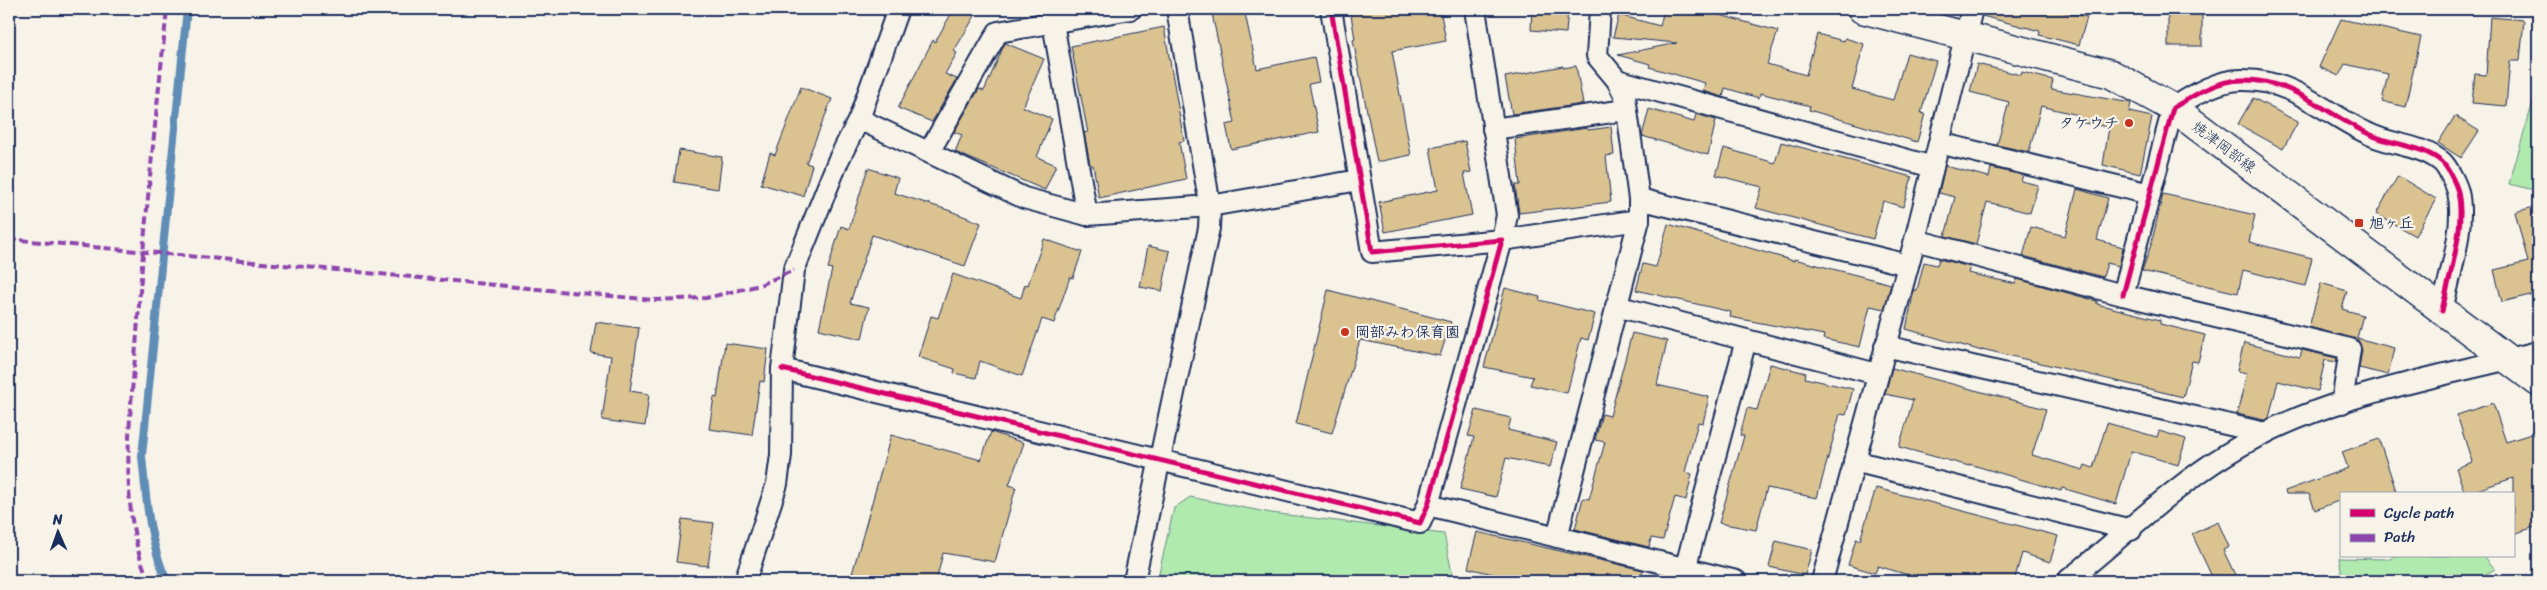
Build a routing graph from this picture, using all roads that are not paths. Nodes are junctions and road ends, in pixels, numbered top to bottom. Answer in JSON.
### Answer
{"nodes":[{"id":1,"x":898,"y":9,"type":"edge"},
{"id":2,"x":1131,"y":9,"type":"edge"},
{"id":3,"x":1177,"y":9,"type":"edge"},
{"id":4,"x":1331,"y":9,"type":"edge"},
{"id":5,"x":1475,"y":9,"type":"edge"},
{"id":6,"x":1600,"y":9,"type":"edge"},
{"id":7,"x":1862,"y":9,"type":"edge"},
{"id":8,"x":1968,"y":21,"type":"edge"},
{"id":9,"x":1053,"y":23,"type":"junction"},
{"id":10,"x":1617,"y":80,"type":"junction"},
{"id":11,"x":2173,"y":108,"type":"junction"},
{"id":12,"x":1626,"y":110,"type":"junction"},
{"id":13,"x":858,"y":119,"type":"junction"},
{"id":14,"x":1493,"y":129,"type":"junction"},
{"id":15,"x":1939,"y":143,"type":"junction"},
{"id":16,"x":929,"y":152,"type":"junction"},
{"id":17,"x":1933,"y":167,"type":"junction"},
{"id":18,"x":1359,"y":180,"type":"junction"},
{"id":19,"x":2150,"y":194,"type":"junction"},
{"id":20,"x":1639,"y":199,"type":"junction"},
{"id":21,"x":1210,"y":206,"type":"junction"},
{"id":22,"x":1087,"y":215,"type":"junction"},
{"id":23,"x":1639,"y":220,"type":"junction"},
{"id":24,"x":1502,"y":240,"type":"junction"},
{"id":25,"x":1915,"y":240,"type":"junction"},
{"id":26,"x":1908,"y":265,"type":"junction"},
{"id":27,"x":2123,"y":295,"type":"junction"},
{"id":28,"x":1616,"y":306,"type":"junction"},
{"id":29,"x":2442,"y":311,"type":"junction"},
{"id":30,"x":1746,"y":340,"type":"junction"},
{"id":31,"x":1885,"y":346,"type":"junction"},
{"id":32,"x":2538,"y":352,"type":"edge"},
{"id":33,"x":2507,"y":360,"type":"junction"},
{"id":34,"x":782,"y":369,"type":"junction"},
{"id":35,"x":1877,"y":374,"type":"junction"},
{"id":36,"x":2538,"y":382,"type":"edge"},
{"id":37,"x":2342,"y":403,"type":"junction"},
{"id":38,"x":2265,"y":433,"type":"junction"},
{"id":39,"x":1162,"y":460,"type":"junction"},
{"id":40,"x":1854,"y":461,"type":"junction"},
{"id":41,"x":1428,"y":505,"type":"junction"},
{"id":42,"x":2131,"y":530,"type":"junction"},
{"id":43,"x":1557,"y":537,"type":"junction"},
{"id":44,"x":2088,"y":574,"type":"edge"},
{"id":45,"x":1684,"y":576,"type":"edge"},
{"id":46,"x":1828,"y":580,"type":"edge"},
{"id":47,"x":745,"y":581,"type":"edge"},
{"id":48,"x":1134,"y":581,"type":"edge"},
{"id":49,"x":1736,"y":581,"type":"edge"},
{"id":50,"x":2067,"y":581,"type":"edge"}],
"edges":[{"from":1,"to":13,"type":"street"},
{"from":2,"to":9,"type":"street"},
{"from":3,"to":21,"type":"street"},
{"from":4,"to":18,"type":"street"},
{"from":5,"to":14,"type":"street"},
{"from":6,"to":10,"type":"street"},
{"from":7,"to":8,"type":"main road","name":"焼津岡部線"},
{"from":8,"to":11,"type":"main road","name":"焼津岡部線"},
{"from":8,"to":15,"type":"street"},
{"from":9,"to":16,"type":"street"},
{"from":9,"to":22,"type":"street"},
{"from":10,"to":12,"type":"street"},
{"from":10,"to":17,"type":"street"},
{"from":11,"to":19,"type":"street"},
{"from":11,"to":29,"type":"main road","name":"焼津岡部線"},
{"from":11,"to":29,"type":"street"},
{"from":12,"to":14,"type":"street"},
{"from":12,"to":20,"type":"street"},
{"from":13,"to":16,"type":"street"},
{"from":13,"to":34,"type":"street"},
{"from":14,"to":24,"type":"street"},
{"from":15,"to":17,"type":"street"},
{"from":15,"to":19,"type":"street"},
{"from":16,"to":22,"type":"street"},
{"from":17,"to":25,"type":"street"},
{"from":18,"to":21,"type":"street"},
{"from":18,"to":24,"type":"street"},
{"from":19,"to":27,"type":"street"},
{"from":20,"to":23,"type":"street"},
{"from":20,"to":26,"type":"street"},
{"from":21,"to":22,"type":"street"},
{"from":21,"to":39,"type":"street"},
{"from":23,"to":24,"type":"street"},
{"from":23,"to":28,"type":"street"},
{"from":24,"to":41,"type":"street"},
{"from":25,"to":26,"type":"street"},
{"from":25,"to":27,"type":"street"},
{"from":26,"to":31,"type":"street"},
{"from":27,"to":37,"type":"street"},
{"from":28,"to":30,"type":"street"},
{"from":28,"to":43,"type":"street"},
{"from":29,"to":33,"type":"main road","name":"焼津岡部線"},
{"from":30,"to":35,"type":"street"},
{"from":30,"to":45,"type":"street"},
{"from":31,"to":35,"type":"street"},
{"from":31,"to":38,"type":"street"},
{"from":32,"to":33,"type":"street"},
{"from":33,"to":36,"type":"main road","name":"焼津岡部線"},
{"from":33,"to":37,"type":"street"},
{"from":34,"to":39,"type":"street"},
{"from":34,"to":47,"type":"street"},
{"from":35,"to":40,"type":"street"},
{"from":37,"to":38,"type":"street"},
{"from":38,"to":42,"type":"street"},
{"from":39,"to":41,"type":"street"},
{"from":39,"to":48,"type":"street"},
{"from":40,"to":42,"type":"street"},
{"from":40,"to":46,"type":"street"},
{"from":41,"to":43,"type":"street"},
{"from":42,"to":44,"type":"street"},
{"from":43,"to":45,"type":"street"},
{"from":44,"to":50,"type":"street"},
{"from":45,"to":49,"type":"street"}]}
